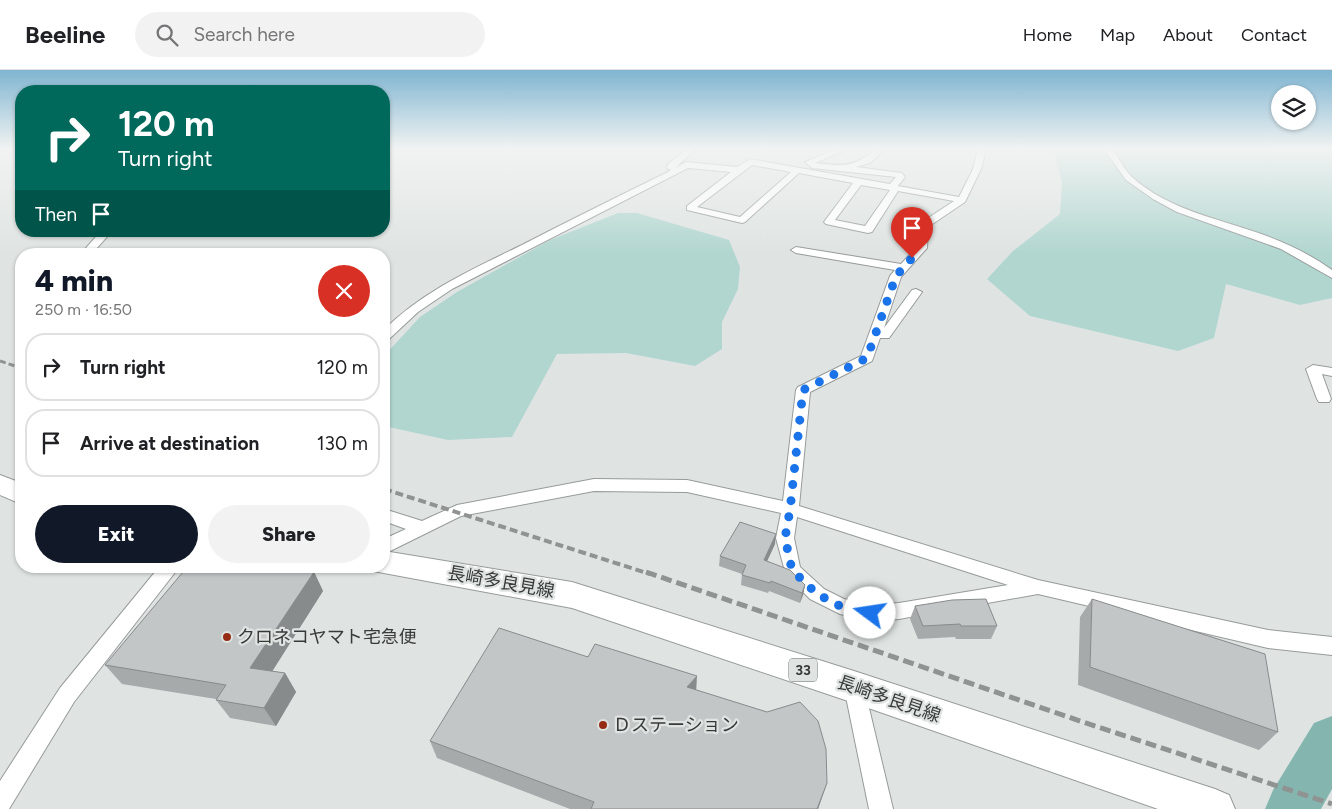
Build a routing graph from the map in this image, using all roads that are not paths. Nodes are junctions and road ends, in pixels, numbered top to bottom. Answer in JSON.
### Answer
{"nodes":[{"id":1,"x":652,"y":183,"type":"edge"},
{"id":2,"x":721,"y":183,"type":"edge"},
{"id":3,"x":782,"y":183,"type":"edge"},
{"id":4,"x":857,"y":183,"type":"edge"},
{"id":5,"x":867,"y":183,"type":"edge"},
{"id":6,"x":897,"y":183,"type":"edge"},
{"id":7,"x":970,"y":183,"type":"edge"},
{"id":8,"x":1134,"y":183,"type":"edge"},
{"id":9,"x":894,"y":188,"type":"junction"},
{"id":10,"x":962,"y":200,"type":"junction"},
{"id":11,"x":101,"y":237,"type":"edge"},
{"id":12,"x":91,"y":248,"type":"edge"},
{"id":13,"x":796,"y":250,"type":"dead end"},
{"id":14,"x":903,"y":268,"type":"junction"},
{"id":15,"x":1332,"y":275,"type":"edge"},
{"id":16,"x":916,"y":292,"type":"dead end"},
{"id":17,"x":390,"y":330,"type":"edge"},
{"id":18,"x":876,"y":333,"type":"junction"},
{"id":19,"x":1332,"y":372,"type":"edge"},
{"id":20,"x":1324,"y":399,"type":"dead end"},
{"id":21,"x":0,"y":484,"type":"edge"},
{"id":22,"x":15,"y":491,"type":"edge"},
{"id":23,"x":790,"y":510,"type":"junction"},
{"id":24,"x":390,"y":517,"type":"edge"},
{"id":25,"x":422,"y":527,"type":"junction"},
{"id":26,"x":390,"y":543,"type":"edge"},
{"id":27,"x":390,"y":564,"type":"edge"},
{"id":28,"x":165,"y":573,"type":"edge"},
{"id":29,"x":1038,"y":587,"type":"junction"},
{"id":30,"x":1332,"y":646,"type":"edge"},
{"id":31,"x":854,"y":687,"type":"junction"},
{"id":32,"x":0,"y":802,"type":"edge"},
{"id":33,"x":881,"y":809,"type":"edge"},
{"id":34,"x":1215,"y":809,"type":"edge"}],
"edges":[{"from":1,"to":17,"type":"street"},
{"from":2,"to":3,"type":"street"},
{"from":4,"to":9,"type":"street"},
{"from":5,"to":9,"type":"street"},
{"from":6,"to":9,"type":"street"},
{"from":7,"to":10,"type":"street"},
{"from":8,"to":15,"type":"street"},
{"from":9,"to":10,"type":"street"},
{"from":10,"to":14,"type":"street"},
{"from":11,"to":12,"type":"street"},
{"from":13,"to":14,"type":"street"},
{"from":14,"to":18,"type":"street"},
{"from":16,"to":18,"type":"street"},
{"from":18,"to":23,"type":"street"},
{"from":19,"to":20,"type":"street"},
{"from":21,"to":22,"type":"main road"},
{"from":23,"to":25,"type":"street"},
{"from":23,"to":29,"type":"street"},
{"from":23,"to":29,"type":"street"},
{"from":24,"to":25,"type":"street"},
{"from":25,"to":26,"type":"street"},
{"from":27,"to":31,"type":"main road","name":"長崎多良見線","number":"33"},
{"from":28,"to":32,"type":"street"},
{"from":29,"to":30,"type":"street"},
{"from":31,"to":33,"type":"street"},
{"from":31,"to":34,"type":"main road","name":"長崎多良見線","number":"33"}]}
